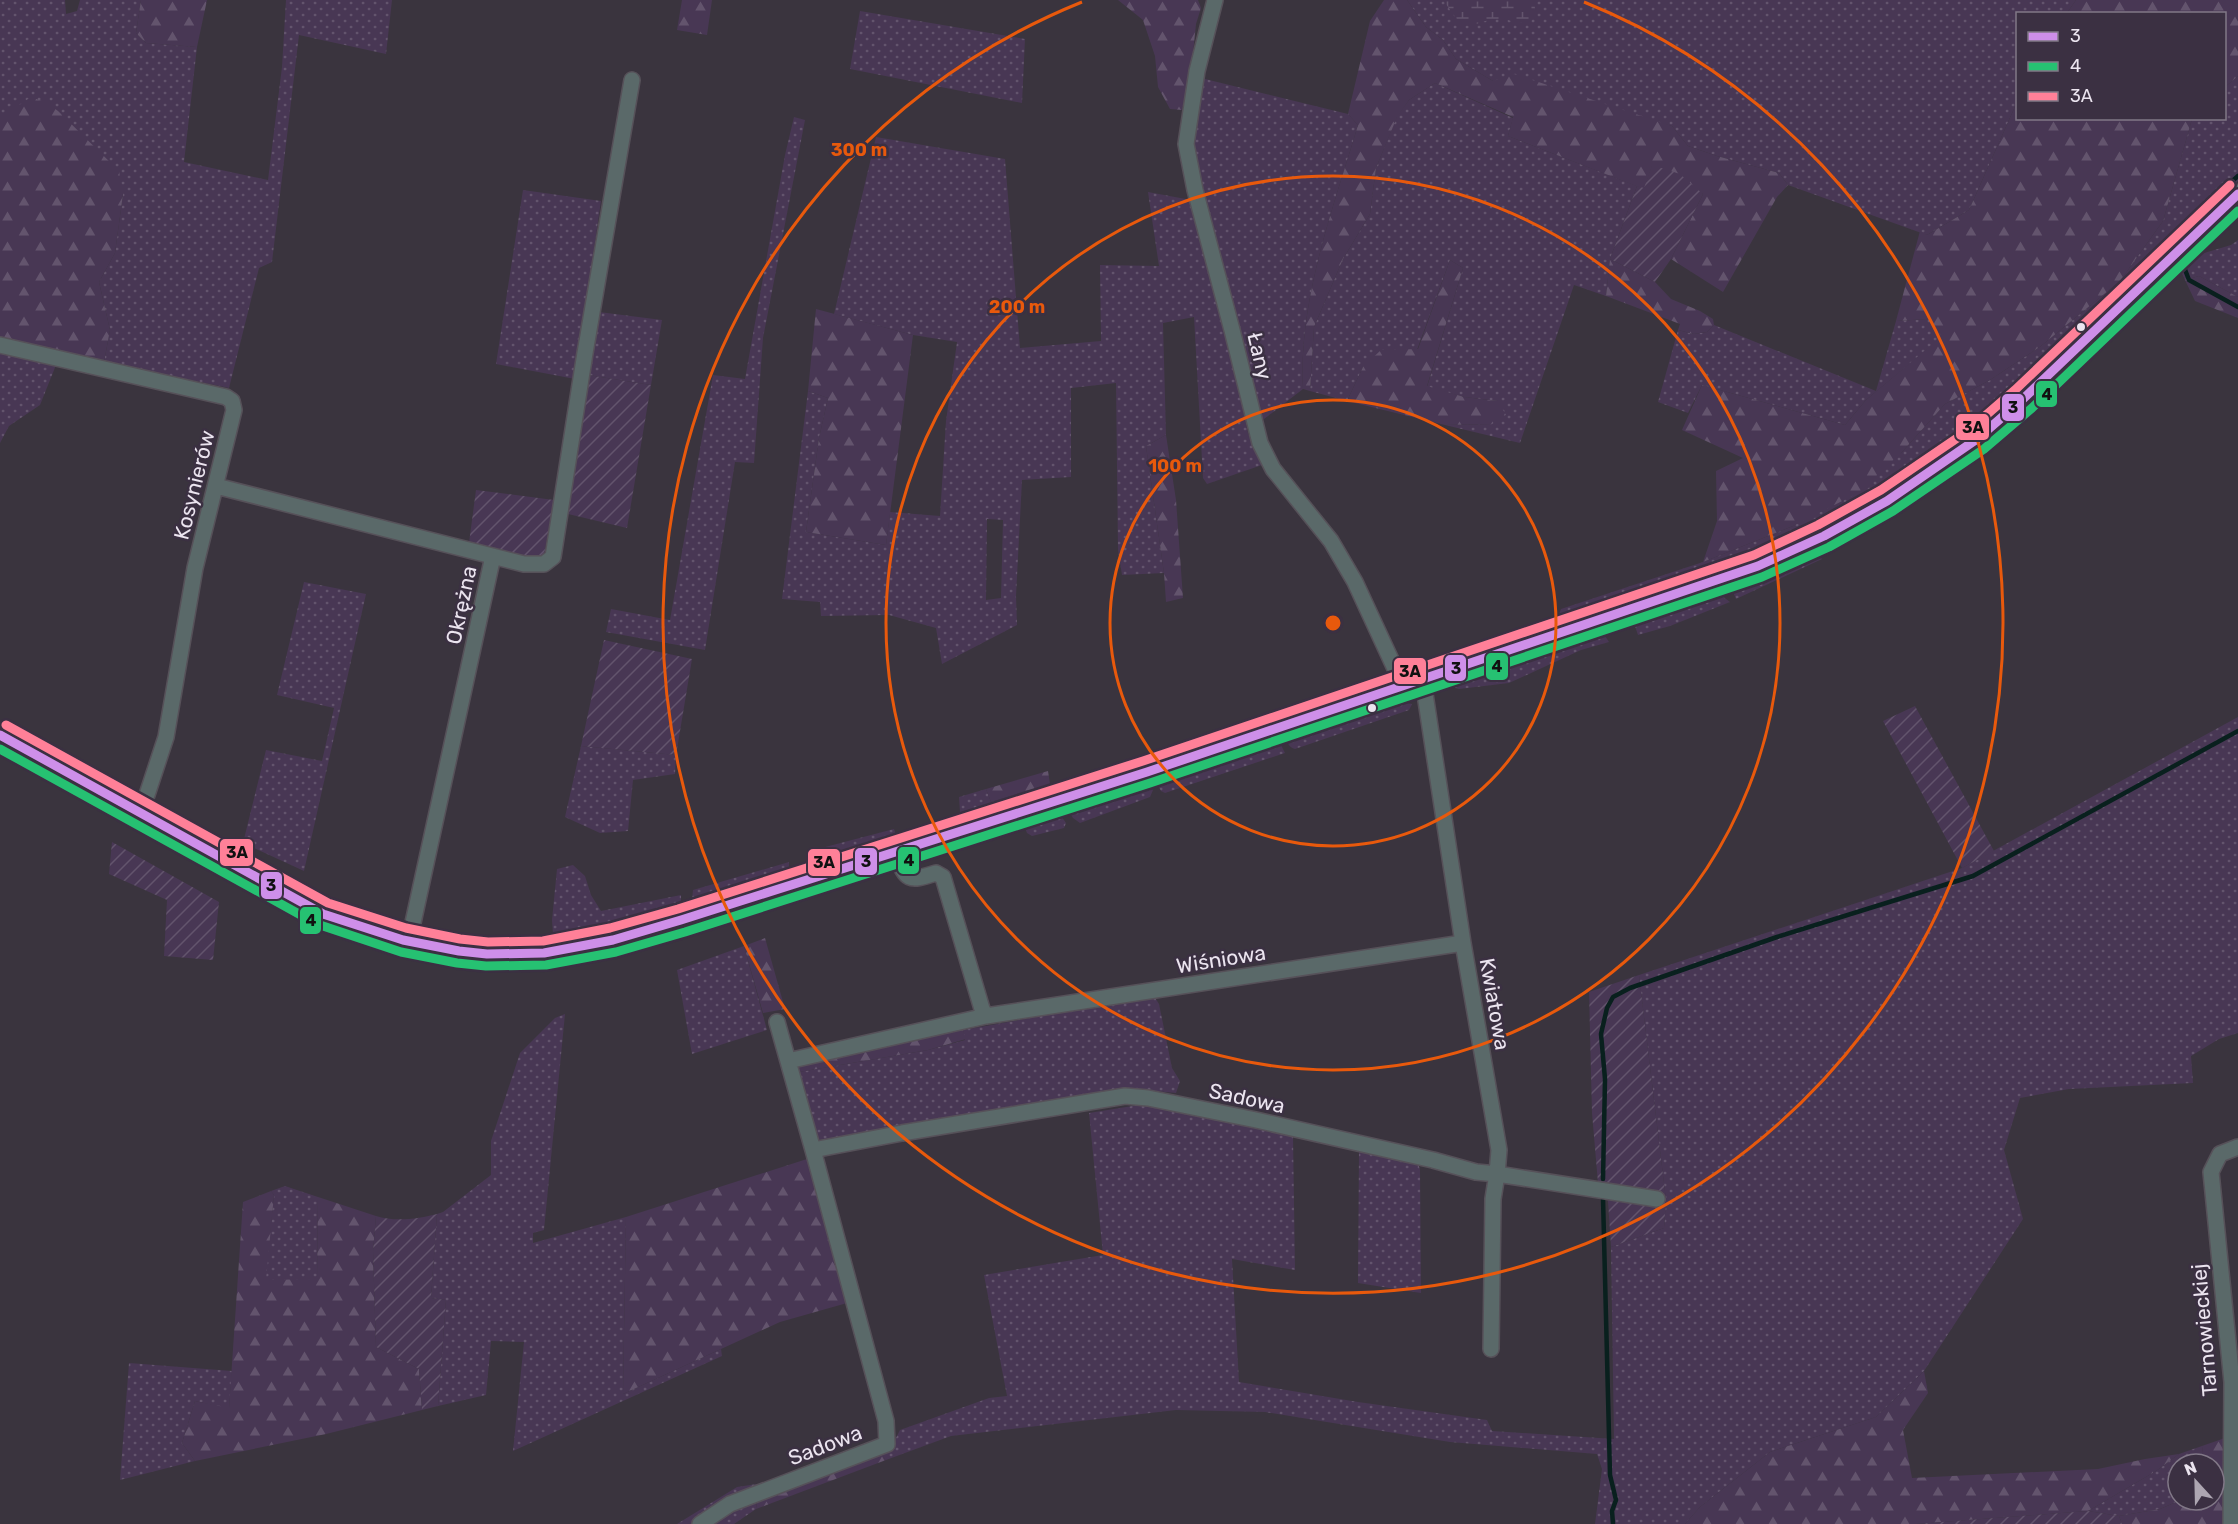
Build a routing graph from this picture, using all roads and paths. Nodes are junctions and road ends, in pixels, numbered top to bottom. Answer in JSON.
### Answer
{"nodes":[{"id":1,"x":1215,"y":0,"type":"edge"},
{"id":2,"x":632,"y":80,"type":"dead end"},
{"id":3,"x":2238,"y":194,"type":"edge"},
{"id":4,"x":0,"y":345,"type":"edge"},
{"id":5,"x":216,"y":486,"type":"junction"},
{"id":6,"x":493,"y":556,"type":"junction"},
{"id":7,"x":1423,"y":681,"type":"junction"},
{"id":8,"x":1404,"y":688,"type":"junction"},
{"id":9,"x":0,"y":735,"type":"edge"},
{"id":10,"x":141,"y":813,"type":"junction"},
{"id":11,"x":895,"y":853,"type":"junction"},
{"id":12,"x":409,"y":941,"type":"junction"},
{"id":13,"x":1463,"y":943,"type":"junction"},
{"id":14,"x":986,"y":1016,"type":"junction"},
{"id":15,"x":777,"y":1022,"type":"dead end"},
{"id":16,"x":788,"y":1061,"type":"junction"},
{"id":17,"x":2238,"y":1147,"type":"edge"},
{"id":18,"x":813,"y":1150,"type":"junction"},
{"id":19,"x":1497,"y":1174,"type":"junction"},
{"id":20,"x":1657,"y":1199,"type":"dead end"},
{"id":21,"x":1491,"y":1349,"type":"dead end"},
{"id":22,"x":700,"y":1524,"type":"edge"},
{"id":23,"x":2230,"y":1524,"type":"edge"}],
"edges":[{"from":1,"to":8,"type":"street","name":"Łany"},
{"from":2,"to":6,"type":"street"},
{"from":3,"to":7,"type":"main road"},
{"from":4,"to":5,"type":"street","name":"Kosynierów"},
{"from":5,"to":6,"type":"street","name":"Okrężna"},
{"from":5,"to":10,"type":"street","name":"Kosynierów"},
{"from":6,"to":12,"type":"street","name":"Okrężna"},
{"from":7,"to":8,"type":"main road"},
{"from":7,"to":13,"type":"street","name":"Kwiatowa"},
{"from":8,"to":11,"type":"main road"},
{"from":9,"to":10,"type":"main road"},
{"from":10,"to":12,"type":"main road"},
{"from":11,"to":12,"type":"main road"},
{"from":11,"to":14,"type":"street"},
{"from":13,"to":14,"type":"street","name":"Wiśniowa"},
{"from":13,"to":19,"type":"street","name":"Kwiatowa"},
{"from":14,"to":16,"type":"street","name":"Wiśniowa"},
{"from":15,"to":16,"type":"street","name":"Sadowa"},
{"from":16,"to":18,"type":"street","name":"Sadowa"},
{"from":17,"to":23,"type":"street","name":"Tarnowieckiej"},
{"from":18,"to":19,"type":"street","name":"Sadowa"},
{"from":18,"to":22,"type":"street","name":"Sadowa"},
{"from":19,"to":20,"type":"street"},
{"from":19,"to":21,"type":"street"}]}
